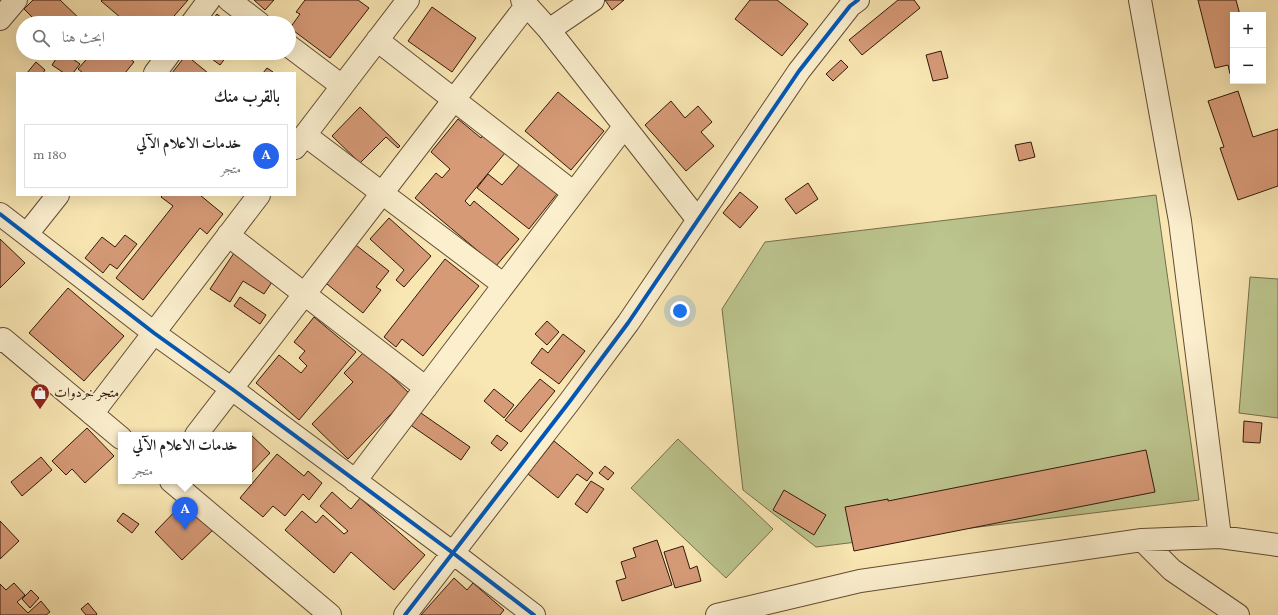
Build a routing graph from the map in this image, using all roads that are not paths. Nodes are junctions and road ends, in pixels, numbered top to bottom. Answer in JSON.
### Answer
{"nodes":[{"id":1,"x":16,"y":0,"type":"edge"},
{"id":2,"x":209,"y":0,"type":"edge"},
{"id":3,"x":229,"y":0,"type":"edge"},
{"id":4,"x":408,"y":0,"type":"edge"},
{"id":5,"x":593,"y":0,"type":"edge"},
{"id":6,"x":858,"y":0,"type":"edge"},
{"id":7,"x":1140,"y":0,"type":"edge"},
{"id":8,"x":524,"y":3,"type":"edge"},
{"id":9,"x":197,"y":16,"type":"edge"},
{"id":10,"x":250,"y":16,"type":"edge"},
{"id":11,"x":0,"y":19,"type":"edge"},
{"id":12,"x":549,"y":30,"type":"junction"},
{"id":13,"x":377,"y":40,"type":"junction"},
{"id":14,"x":296,"y":51,"type":"edge"},
{"id":15,"x":165,"y":60,"type":"edge"},
{"id":16,"x":156,"y":72,"type":"edge"},
{"id":17,"x":342,"y":86,"type":"junction"},
{"id":18,"x":454,"y":100,"type":"junction"},
{"id":19,"x":624,"y":127,"type":"junction"},
{"id":20,"x":300,"y":141,"type":"edge"},
{"id":21,"x":574,"y":193,"type":"junction"},
{"id":22,"x":382,"y":194,"type":"junction"},
{"id":23,"x":57,"y":196,"type":"edge"},
{"id":24,"x":258,"y":196,"type":"edge"},
{"id":25,"x":0,"y":214,"type":"edge"},
{"id":26,"x":698,"y":220,"type":"junction"},
{"id":27,"x":27,"y":234,"type":"junction"},
{"id":28,"x":228,"y":235,"type":"junction"},
{"id":29,"x":504,"y":285,"type":"junction"},
{"id":30,"x":305,"y":294,"type":"junction"},
{"id":31,"x":154,"y":333,"type":"junction"},
{"id":32,"x":1,"y":339,"type":"edge"},
{"id":33,"x":426,"y":388,"type":"junction"},
{"id":34,"x":232,"y":389,"type":"junction"},
{"id":35,"x":92,"y":414,"type":"junction"},
{"id":36,"x":198,"y":432,"type":"edge"},
{"id":37,"x":118,"y":436,"type":"edge"},
{"id":38,"x":355,"y":481,"type":"junction"},
{"id":39,"x":175,"y":484,"type":"edge"},
{"id":40,"x":1220,"y":536,"type":"junction"},
{"id":41,"x":1142,"y":540,"type":"junction"},
{"id":42,"x":1278,"y":545,"type":"edge"},
{"id":43,"x":453,"y":553,"type":"junction"},
{"id":44,"x":330,"y":615,"type":"edge"},
{"id":45,"x":405,"y":615,"type":"edge"},
{"id":46,"x":534,"y":615,"type":"edge"},
{"id":47,"x":717,"y":615,"type":"edge"},
{"id":48,"x":1238,"y":615,"type":"edge"}],
"edges":[{"from":1,"to":11,"type":"street"},
{"from":2,"to":9,"type":"street"},
{"from":3,"to":10,"type":"street"},
{"from":4,"to":13,"type":"street"},
{"from":5,"to":12,"type":"street"},
{"from":6,"to":26,"type":"street"},
{"from":7,"to":40,"type":"street"},
{"from":8,"to":12,"type":"street"},
{"from":8,"to":18,"type":"street"},
{"from":12,"to":19,"type":"street"},
{"from":13,"to":17,"type":"street"},
{"from":13,"to":18,"type":"street"},
{"from":14,"to":17,"type":"street"},
{"from":15,"to":16,"type":"street"},
{"from":17,"to":20,"type":"street"},
{"from":18,"to":21,"type":"street"},
{"from":18,"to":22,"type":"street"},
{"from":19,"to":21,"type":"street"},
{"from":19,"to":26,"type":"street"},
{"from":20,"to":22,"type":"street"},
{"from":21,"to":29,"type":"street"},
{"from":22,"to":29,"type":"street"},
{"from":22,"to":30,"type":"street"},
{"from":23,"to":27,"type":"street"},
{"from":24,"to":28,"type":"street"},
{"from":25,"to":27,"type":"street"},
{"from":26,"to":43,"type":"street"},
{"from":27,"to":31,"type":"street"},
{"from":28,"to":30,"type":"street"},
{"from":28,"to":31,"type":"street"},
{"from":29,"to":33,"type":"street"},
{"from":30,"to":33,"type":"street"},
{"from":30,"to":34,"type":"street"},
{"from":31,"to":34,"type":"street"},
{"from":31,"to":35,"type":"street"},
{"from":32,"to":35,"type":"street"},
{"from":33,"to":38,"type":"street"},
{"from":34,"to":36,"type":"street"},
{"from":34,"to":38,"type":"street"},
{"from":35,"to":37,"type":"street"},
{"from":38,"to":43,"type":"street"},
{"from":39,"to":44,"type":"street"},
{"from":40,"to":41,"type":"street"},
{"from":40,"to":42,"type":"street"},
{"from":41,"to":47,"type":"street"},
{"from":41,"to":48,"type":"street"},
{"from":43,"to":45,"type":"street"},
{"from":43,"to":46,"type":"street"}]}
